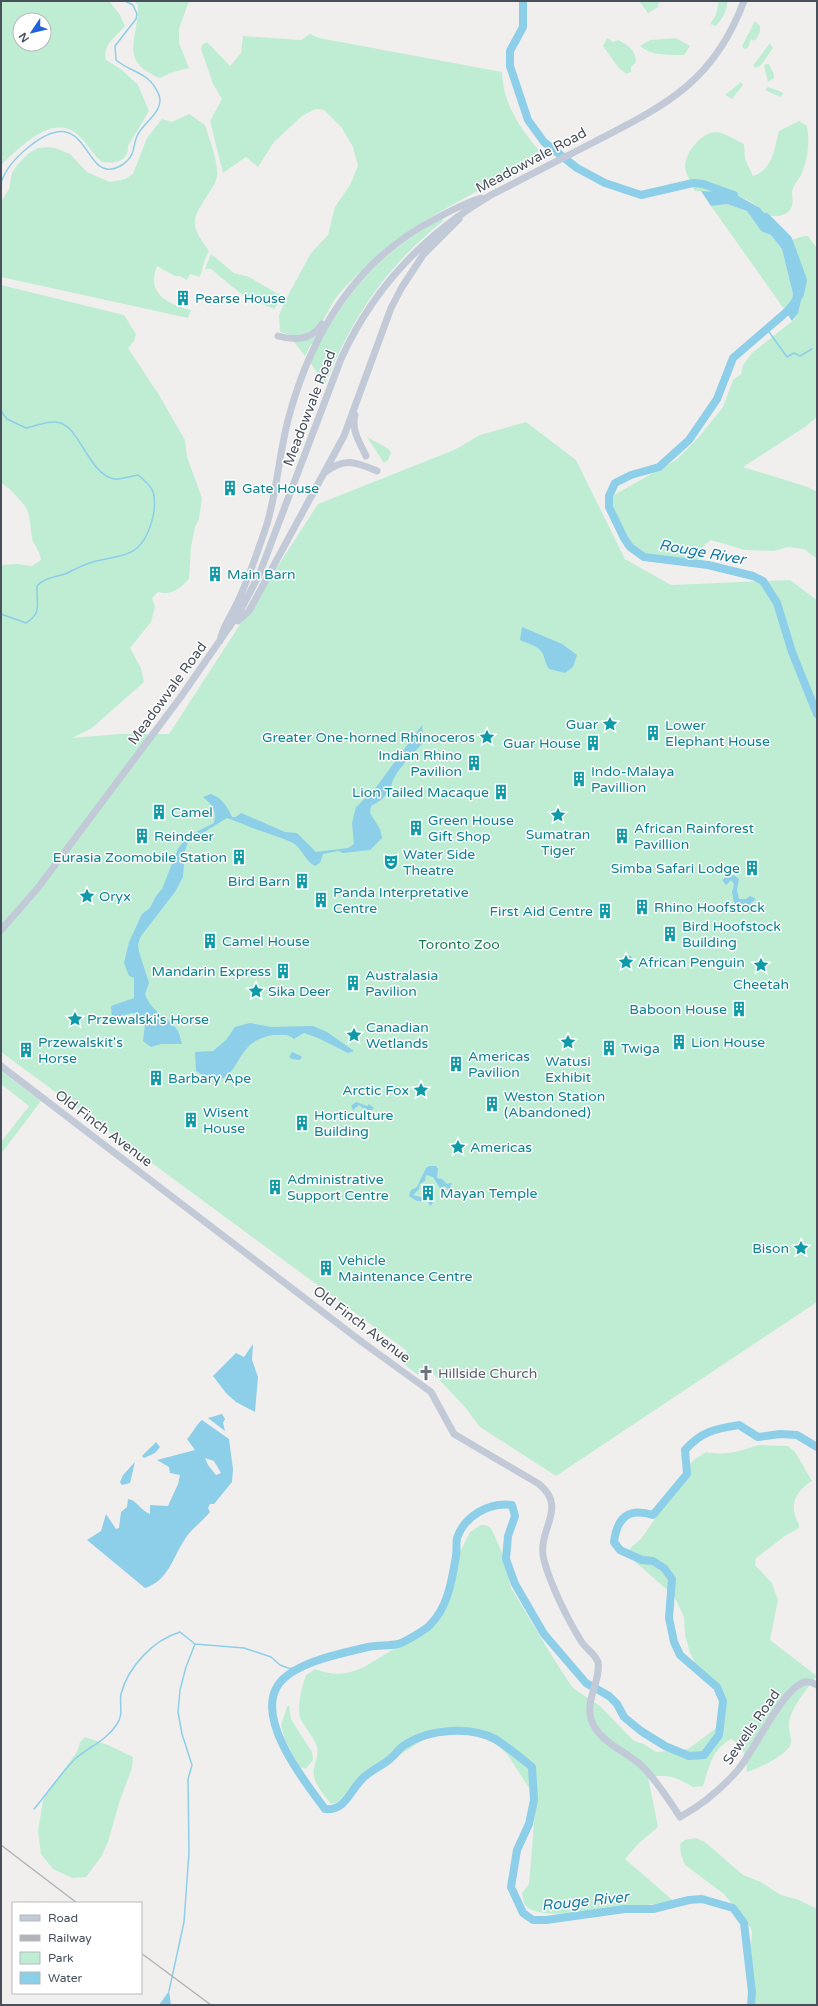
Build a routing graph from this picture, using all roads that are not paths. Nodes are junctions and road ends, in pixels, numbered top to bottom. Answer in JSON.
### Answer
{"nodes":[{"id":1,"x":744,"y":1,"type":"edge"},
{"id":2,"x":491,"y":195,"type":"junction"},
{"id":3,"x":467,"y":210,"type":"junction"},
{"id":4,"x":343,"y":296,"type":"junction"},
{"id":5,"x":278,"y":336,"type":"dead end"},
{"id":6,"x":363,"y":386,"type":"junction"},
{"id":7,"x":366,"y":456,"type":"dead end"},
{"id":8,"x":377,"y":471,"type":"dead end"},
{"id":9,"x":322,"y":474,"type":"junction"},
{"id":10,"x":230,"y":629,"type":"junction"},
{"id":11,"x":220,"y":644,"type":"junction"},
{"id":12,"x":1,"y":930,"type":"edge"},
{"id":13,"x":1,"y":1066,"type":"edge"},
{"id":14,"x":817,"y":1685,"type":"edge"},
{"id":15,"x":680,"y":1817,"type":"joint"}],
"edges":[{"from":1,"to":2,"type":"main road","name":"Meadowvale Road"},
{"from":2,"to":3,"type":"main road","name":"Meadowvale Road"},
{"from":2,"to":4,"type":"main road"},
{"from":3,"to":6,"type":"main road"},
{"from":3,"to":10,"type":"main road","name":"Meadowvale Road"},
{"from":4,"to":5,"type":"main road"},
{"from":4,"to":11,"type":"main road"},
{"from":6,"to":7,"type":"main road"},
{"from":6,"to":9,"type":"main road"},
{"from":8,"to":9,"type":"main road"},
{"from":9,"to":10,"type":"main road"},
{"from":10,"to":11,"type":"main road","name":"Meadowvale Road"},
{"from":11,"to":12,"type":"main road","name":"Meadowvale Road"},
{"from":13,"to":15,"type":"main road","name":"Old Finch Avenue"},
{"from":14,"to":15,"type":"main road","name":"Sewells Road"}]}
